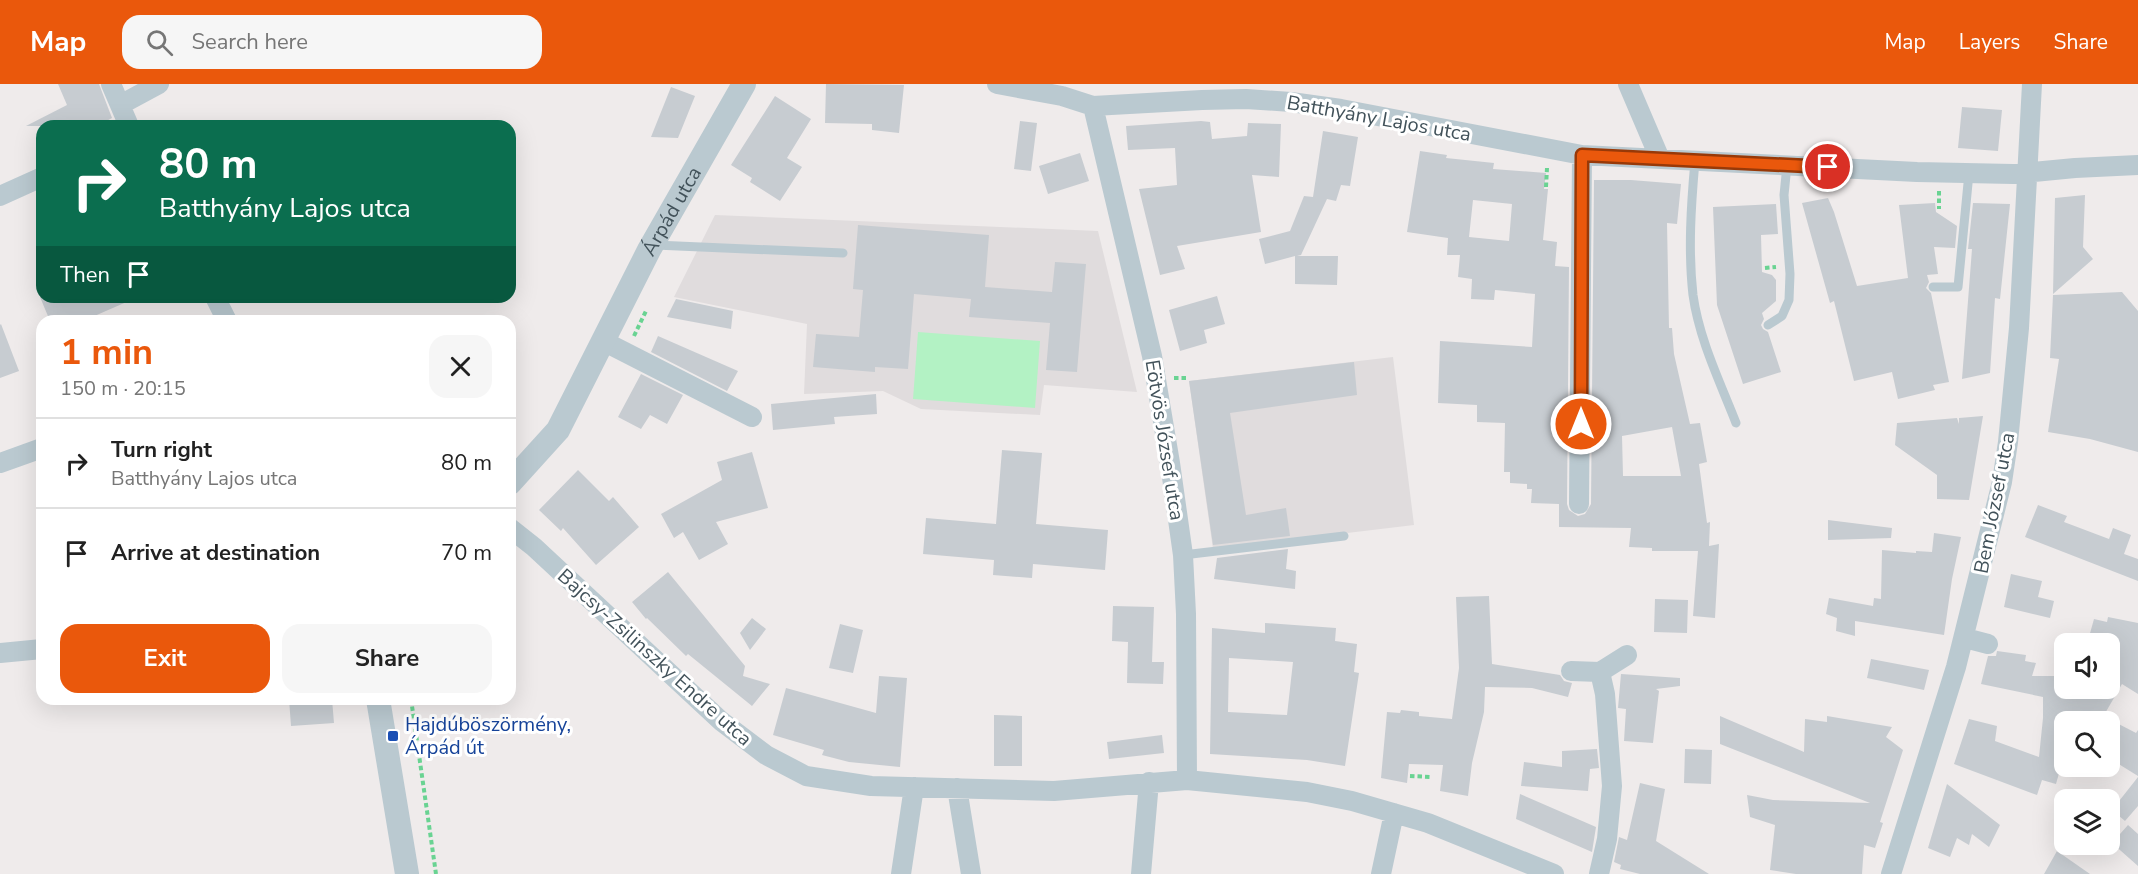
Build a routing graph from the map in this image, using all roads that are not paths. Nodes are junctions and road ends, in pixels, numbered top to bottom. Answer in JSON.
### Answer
{"nodes":[{"id":1,"x":111,"y":84,"type":"edge"},
{"id":2,"x":159,"y":84,"type":"edge"},
{"id":3,"x":744,"y":84,"type":"edge"},
{"id":4,"x":997,"y":84,"type":"edge"},
{"id":5,"x":1628,"y":84,"type":"edge"},
{"id":6,"x":2032,"y":84,"type":"edge"},
{"id":7,"x":120,"y":105,"type":"junction"},
{"id":8,"x":1093,"y":106,"type":"junction"},
{"id":9,"x":126,"y":120,"type":"edge"},
{"id":10,"x":1582,"y":155,"type":"junction"},
{"id":11,"x":1660,"y":159,"type":"junction"},
{"id":12,"x":1695,"y":161,"type":"junction"},
{"id":13,"x":1787,"y":165,"type":"junction"},
{"id":14,"x":2138,"y":165,"type":"edge"},
{"id":15,"x":1969,"y":173,"type":"junction"},
{"id":16,"x":2028,"y":173,"type":"junction"},
{"id":17,"x":36,"y":180,"type":"edge"},
{"id":18,"x":0,"y":196,"type":"edge"},
{"id":19,"x":652,"y":245,"type":"junction"},
{"id":20,"x":843,"y":253,"type":"dead end"},
{"id":21,"x":1933,"y":287,"type":"dead end"},
{"id":22,"x":1768,"y":326,"type":"dead end"},
{"id":23,"x":603,"y":341,"type":"junction"},
{"id":24,"x":752,"y":417,"type":"dead end"},
{"id":25,"x":1737,"y":423,"type":"dead end"},
{"id":26,"x":36,"y":450,"type":"edge"},
{"id":27,"x":0,"y":463,"type":"edge"},
{"id":28,"x":516,"y":476,"type":"edge"},
{"id":29,"x":1579,"y":504,"type":"dead end"},
{"id":30,"x":516,"y":533,"type":"edge"},
{"id":31,"x":1344,"y":536,"type":"dead end"},
{"id":32,"x":1183,"y":555,"type":"junction"},
{"id":33,"x":1965,"y":638,"type":"junction"},
{"id":34,"x":1988,"y":644,"type":"dead end"},
{"id":35,"x":36,"y":650,"type":"edge"},
{"id":36,"x":0,"y":653,"type":"edge"},
{"id":37,"x":1627,"y":656,"type":"dead end"},
{"id":38,"x":1571,"y":671,"type":"dead end"},
{"id":39,"x":1600,"y":672,"type":"junction"},
{"id":40,"x":379,"y":705,"type":"edge"},
{"id":41,"x":1187,"y":780,"type":"junction"},
{"id":42,"x":1149,"y":782,"type":"junction"},
{"id":43,"x":914,"y":788,"type":"junction"},
{"id":44,"x":957,"y":788,"type":"junction"},
{"id":45,"x":1394,"y":813,"type":"junction"},
{"id":46,"x":407,"y":874,"type":"edge"},
{"id":47,"x":901,"y":874,"type":"edge"},
{"id":48,"x":971,"y":874,"type":"edge"},
{"id":49,"x":1141,"y":874,"type":"edge"},
{"id":50,"x":1382,"y":874,"type":"edge"},
{"id":51,"x":1554,"y":874,"type":"edge"},
{"id":52,"x":1599,"y":874,"type":"edge"},
{"id":53,"x":1891,"y":874,"type":"edge"}],
"edges":[{"from":1,"to":7,"type":"street"},
{"from":2,"to":7,"type":"street"},
{"from":3,"to":19,"type":"street","name":"Árpád utca"},
{"from":4,"to":8,"type":"street","name":"Batthyány Lajos utca"},
{"from":5,"to":11,"type":"street"},
{"from":6,"to":16,"type":"street","name":"Bem József utca"},
{"from":7,"to":9,"type":"street"},
{"from":8,"to":10,"type":"street","name":"Batthyány Lajos utca"},
{"from":8,"to":32,"type":"street","name":"Eötvös József utca"},
{"from":10,"to":11,"type":"street","name":"Batthyány Lajos utca"},
{"from":10,"to":29,"type":"street"},
{"from":11,"to":12,"type":"street","name":"Batthyány Lajos utca"},
{"from":12,"to":13,"type":"street","name":"Batthyány Lajos utca"},
{"from":12,"to":25,"type":"lane"},
{"from":13,"to":15,"type":"street","name":"Batthyány Lajos utca"},
{"from":13,"to":22,"type":"lane"},
{"from":14,"to":16,"type":"street","name":"Batthyány Lajos utca"},
{"from":15,"to":16,"type":"street","name":"Batthyány Lajos utca"},
{"from":15,"to":21,"type":"lane"},
{"from":16,"to":33,"type":"street","name":"Bem József utca"},
{"from":17,"to":18,"type":"street"},
{"from":19,"to":20,"type":"lane"},
{"from":19,"to":23,"type":"street","name":"Árpád utca"},
{"from":23,"to":24,"type":"street"},
{"from":23,"to":28,"type":"street","name":"Árpád utca"},
{"from":26,"to":27,"type":"street"},
{"from":30,"to":43,"type":"street","name":"Bajcsy-Zsilinszky Endre utca"},
{"from":31,"to":32,"type":"lane"},
{"from":32,"to":41,"type":"street","name":"Eötvös József utca"},
{"from":33,"to":34,"type":"street"},
{"from":33,"to":53,"type":"street","name":"Bem József utca"},
{"from":35,"to":36,"type":"street"},
{"from":37,"to":39,"type":"street"},
{"from":38,"to":39,"type":"street"},
{"from":39,"to":52,"type":"street"},
{"from":40,"to":46,"type":"street"},
{"from":41,"to":42,"type":"street","name":"Bajcsy-Zsilinszky Endre utca"},
{"from":41,"to":45,"type":"street","name":"Bajcsy-Zsilinszky Endre utca"},
{"from":42,"to":44,"type":"street","name":"Bajcsy-Zsilinszky Endre utca"},
{"from":42,"to":49,"type":"street"},
{"from":43,"to":44,"type":"street","name":"Bajcsy-Zsilinszky Endre utca"},
{"from":43,"to":47,"type":"street"},
{"from":44,"to":48,"type":"street"},
{"from":45,"to":50,"type":"street"},
{"from":45,"to":51,"type":"street","name":"Bajcsy-Zsilinszky Endre utca"}]}
